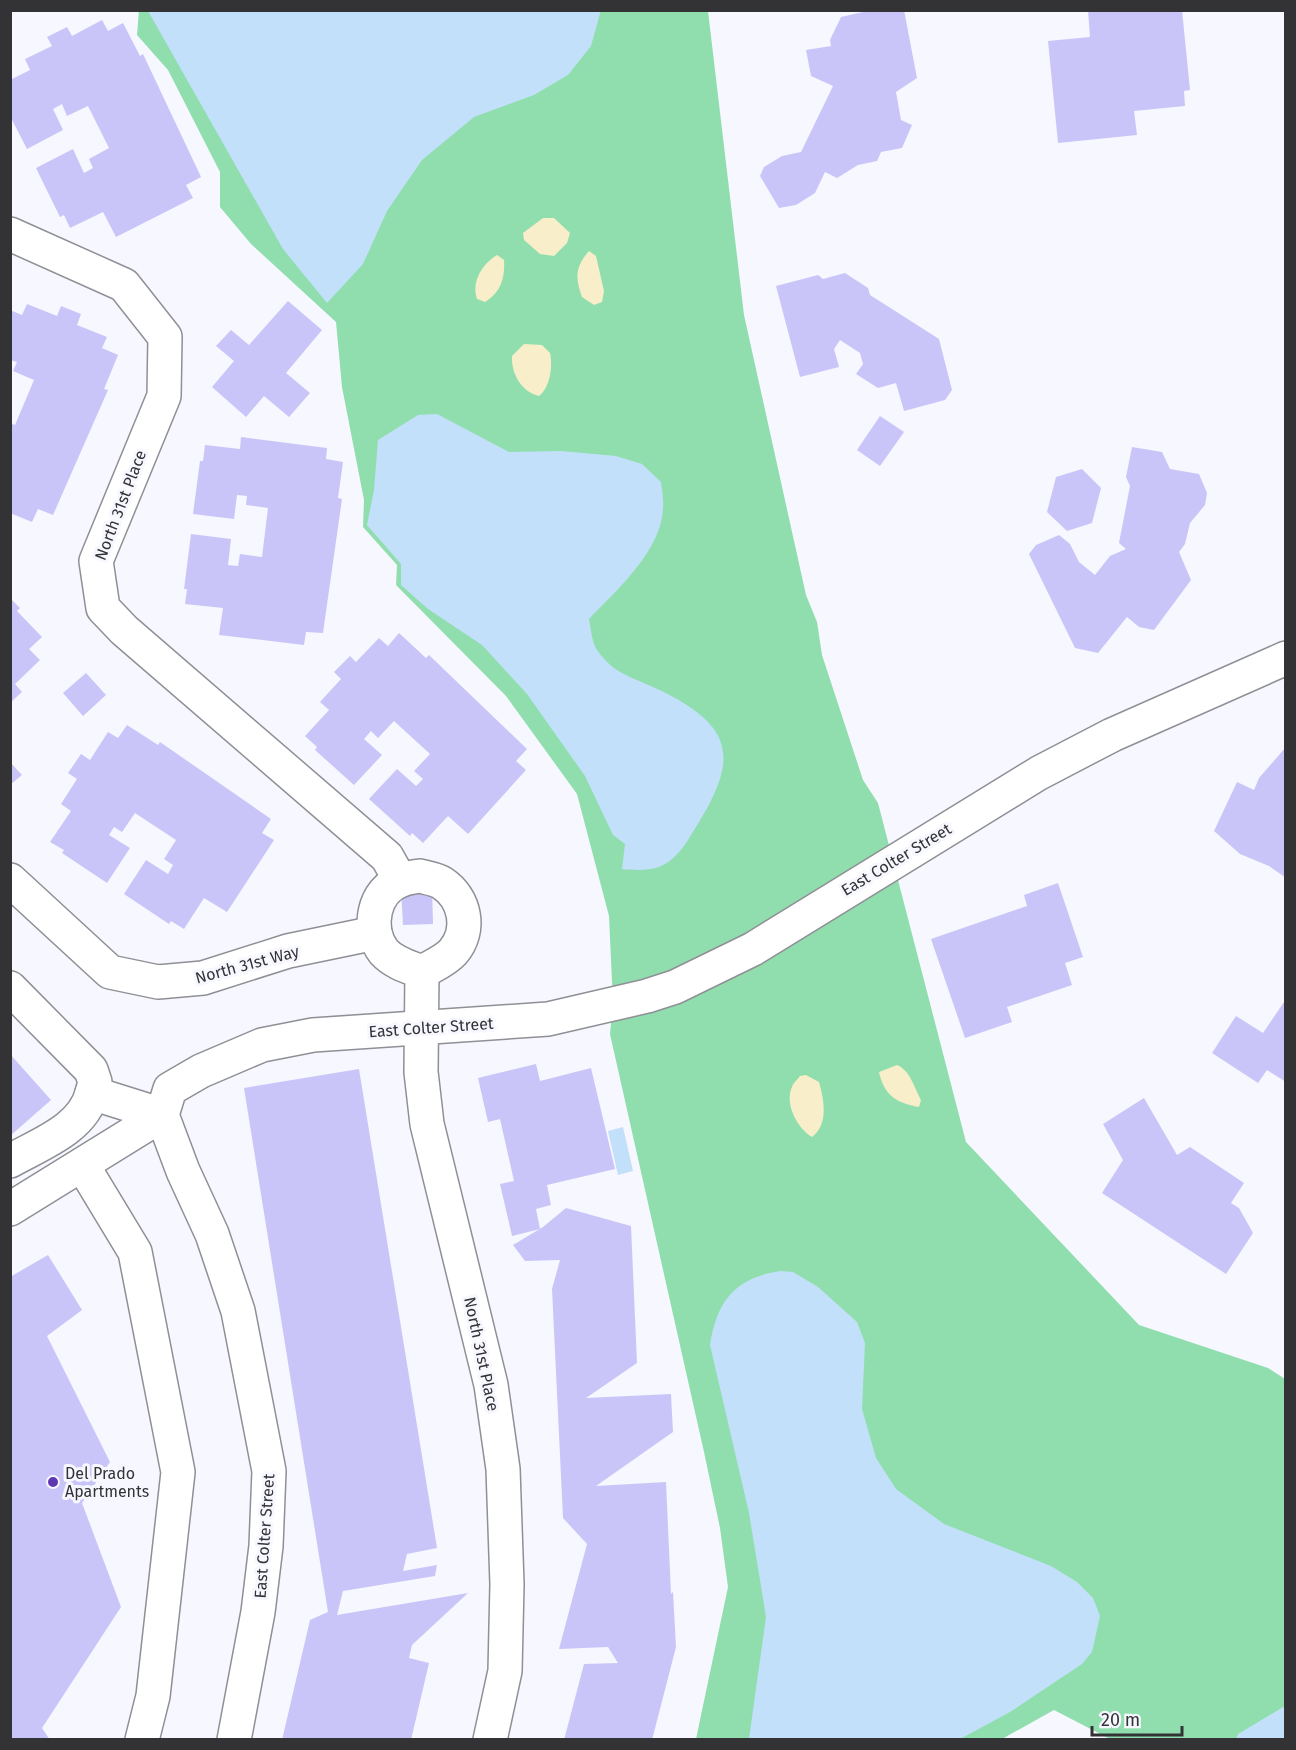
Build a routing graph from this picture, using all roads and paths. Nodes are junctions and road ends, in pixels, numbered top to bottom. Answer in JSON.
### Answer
{"nodes":[{"id":1,"x":10,"y":234,"type":"edge"},
{"id":2,"x":1286,"y":658,"type":"edge"},
{"id":3,"x":10,"y":880,"type":"edge"},
{"id":4,"x":400,"y":880,"type":"junction"},
{"id":5,"x":375,"y":933,"type":"junction"},
{"id":6,"x":422,"y":972,"type":"junction"},
{"id":7,"x":10,"y":988,"type":"edge"},
{"id":8,"x":422,"y":1027,"type":"junction"},
{"id":9,"x":92,"y":1094,"type":"junction"},
{"id":10,"x":162,"y":1115,"type":"junction"},
{"id":11,"x":10,"y":1161,"type":"edge"},
{"id":12,"x":83,"y":1166,"type":"junction"},
{"id":13,"x":10,"y":1209,"type":"edge"},
{"id":14,"x":142,"y":1740,"type":"edge"},
{"id":15,"x":234,"y":1740,"type":"edge"},
{"id":16,"x":490,"y":1740,"type":"edge"}],
"edges":[{"from":1,"to":4,"type":"street","name":"North 31st Place"},
{"from":2,"to":8,"type":"street","name":"East Colter Street"},
{"from":3,"to":5,"type":"street","name":"North 31st Way"},
{"from":4,"to":5,"type":"street"},
{"from":4,"to":6,"type":"street"},
{"from":5,"to":6,"type":"street"},
{"from":6,"to":8,"type":"street","name":"North 31st Place"},
{"from":7,"to":9,"type":"street"},
{"from":8,"to":10,"type":"street","name":"East Colter Street"},
{"from":8,"to":16,"type":"street","name":"North 31st Place"},
{"from":9,"to":10,"type":"street"},
{"from":9,"to":11,"type":"street"},
{"from":10,"to":12,"type":"street"},
{"from":10,"to":15,"type":"street","name":"East Colter Street"},
{"from":12,"to":13,"type":"street"},
{"from":12,"to":14,"type":"street"}]}
